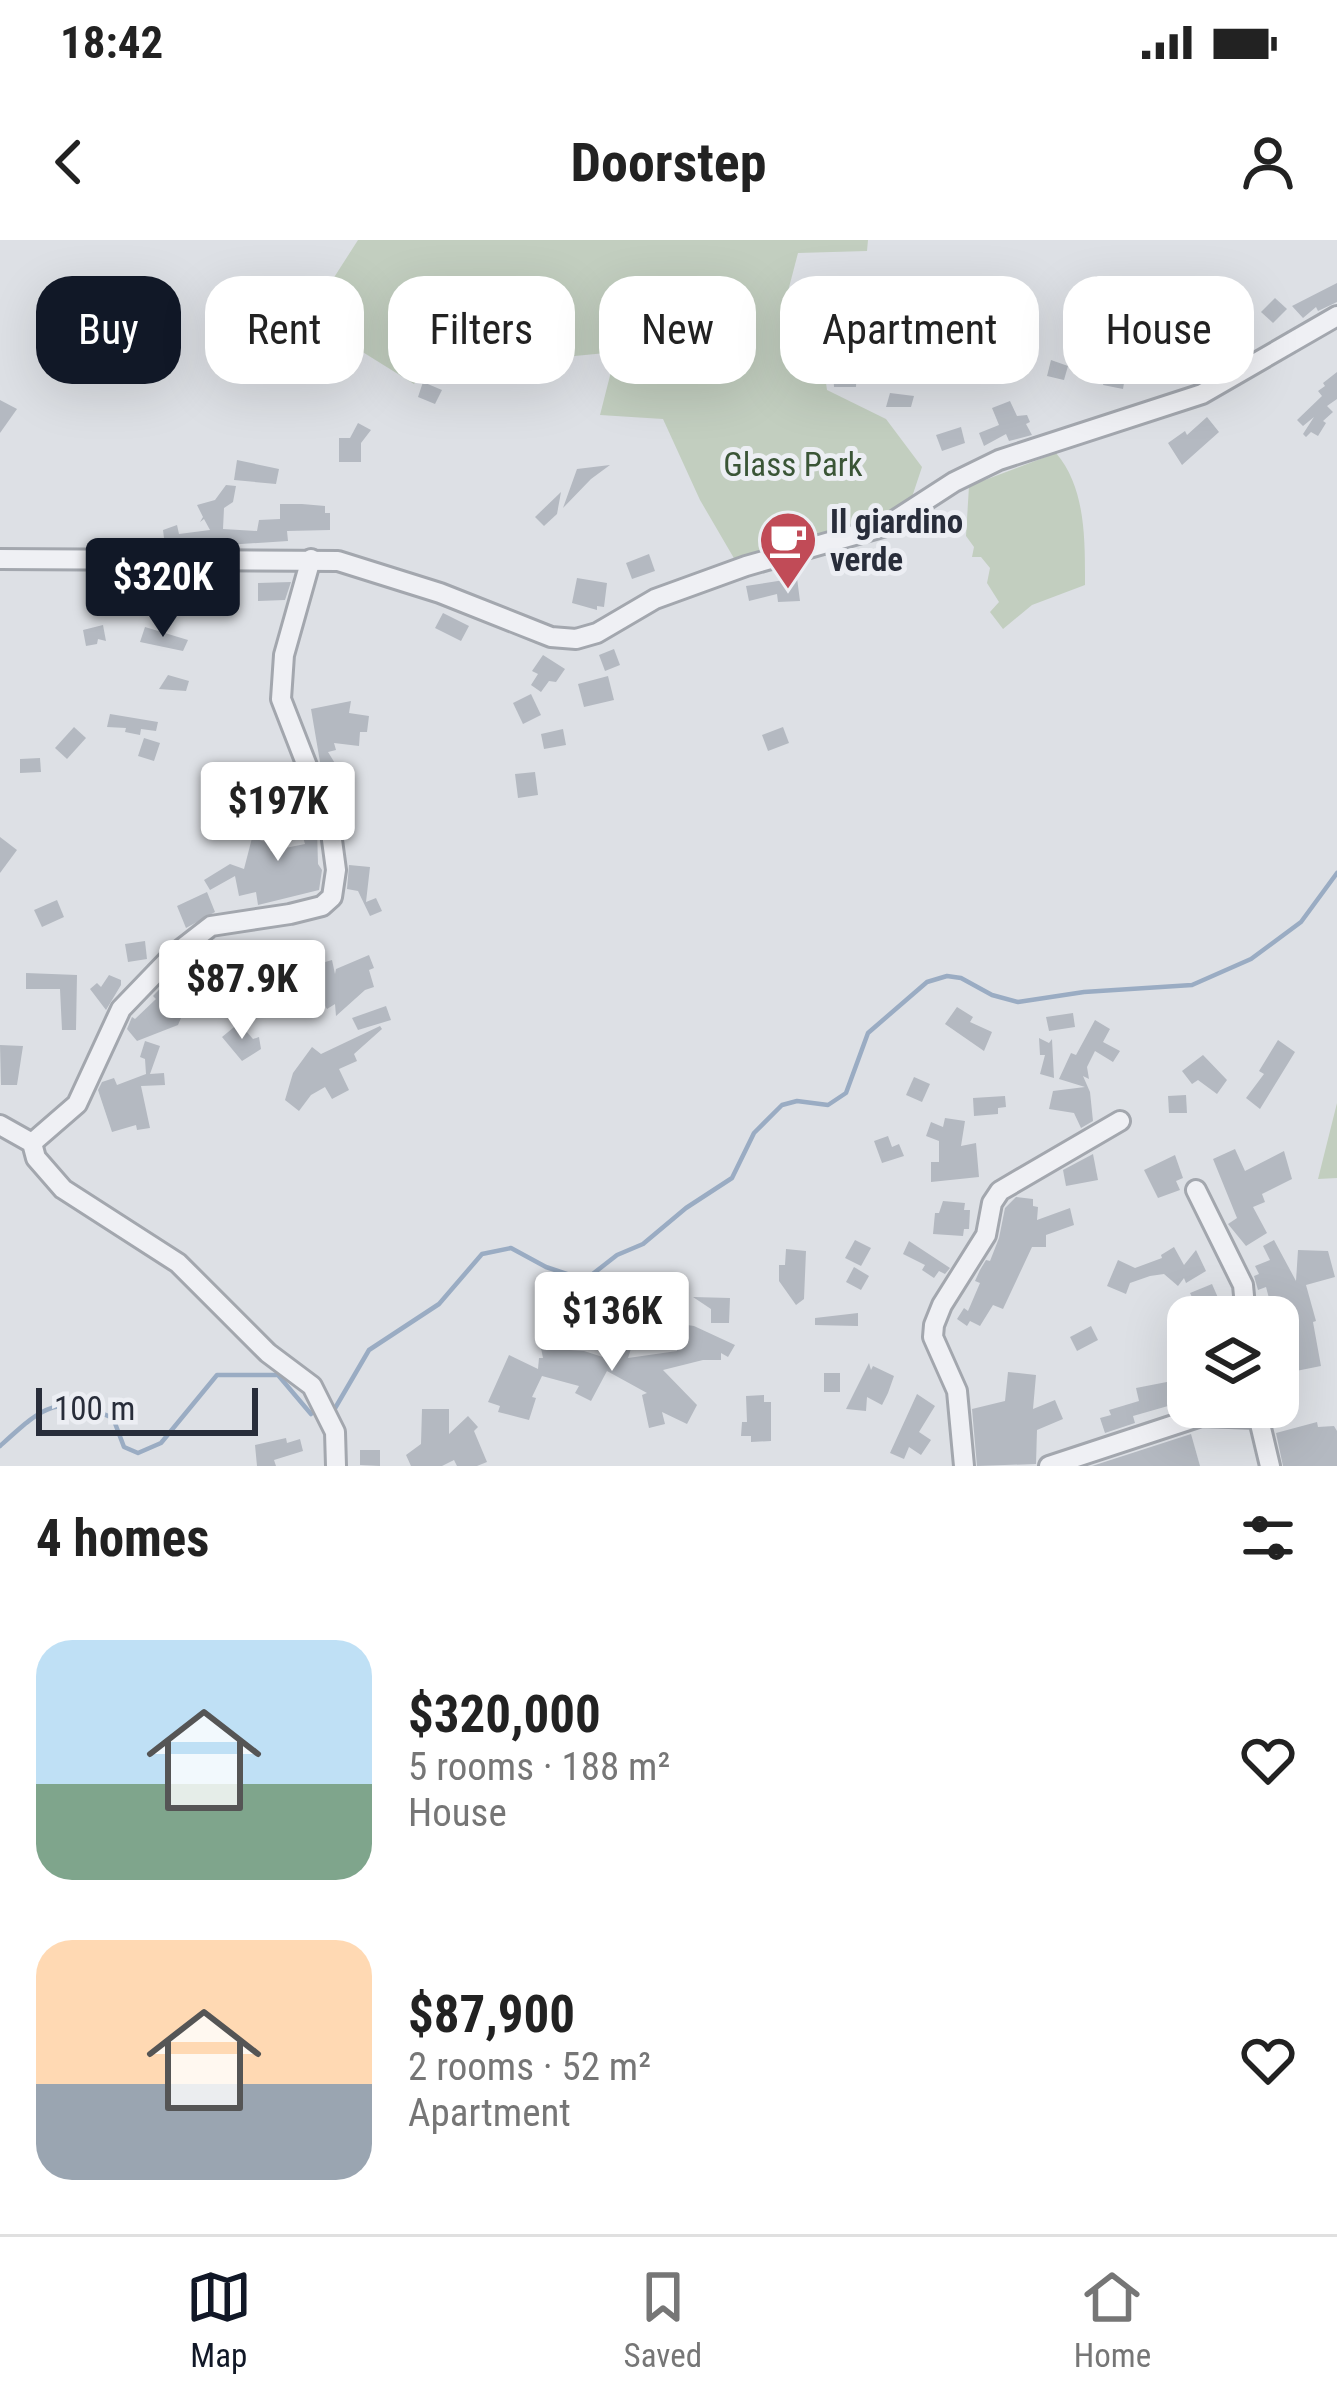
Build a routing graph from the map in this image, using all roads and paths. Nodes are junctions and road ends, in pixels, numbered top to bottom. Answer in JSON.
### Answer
{"nodes":[{"id":1,"x":1337,"y":316,"type":"edge"},
{"id":2,"x":0,"y":559,"type":"edge"},
{"id":3,"x":311,"y":559,"type":"junction"},
{"id":4,"x":1120,"y":1121,"type":"dead end"},
{"id":5,"x":0,"y":1125,"type":"edge"},
{"id":6,"x":32,"y":1143,"type":"junction"},
{"id":7,"x":1196,"y":1190,"type":"dead end"},
{"id":8,"x":1244,"y":1296,"type":"edge"},
{"id":9,"x":1167,"y":1427,"type":"edge"},
{"id":10,"x":1261,"y":1428,"type":"edge"},
{"id":11,"x":336,"y":1466,"type":"edge"},
{"id":12,"x":964,"y":1466,"type":"edge"},
{"id":13,"x":1048,"y":1466,"type":"edge"},
{"id":14,"x":1270,"y":1466,"type":"edge"}],
"edges":[{"from":1,"to":3,"type":"street"},
{"from":2,"to":3,"type":"street"},
{"from":3,"to":6,"type":"street"},
{"from":4,"to":12,"type":"street"},
{"from":5,"to":6,"type":"street"},
{"from":6,"to":11,"type":"street"},
{"from":7,"to":8,"type":"street"},
{"from":9,"to":13,"type":"street"},
{"from":10,"to":14,"type":"street"}]}
